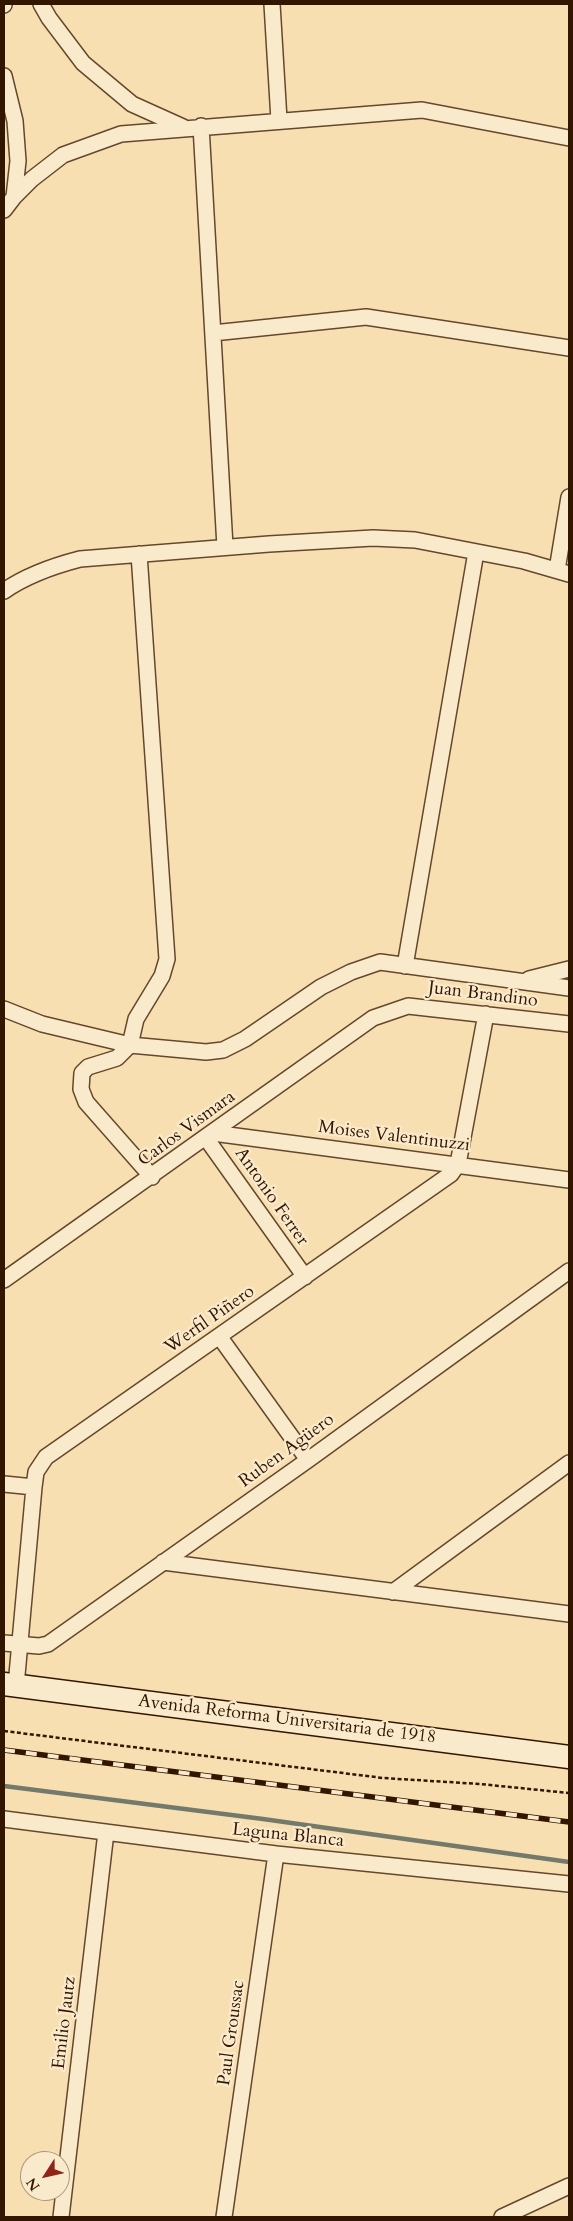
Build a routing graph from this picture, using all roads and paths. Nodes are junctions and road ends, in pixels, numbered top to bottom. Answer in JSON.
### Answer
{"nodes":[{"id":1,"x":41,"y":4,"type":"edge"},
{"id":2,"x":272,"y":4,"type":"edge"},
{"id":3,"x":4,"y":76,"type":"edge"},
{"id":4,"x":279,"y":120,"type":"junction"},
{"id":5,"x":201,"y":126,"type":"junction"},
{"id":6,"x":184,"y":128,"type":"junction"},
{"id":7,"x":569,"y":138,"type":"edge"},
{"id":8,"x":14,"y":198,"type":"junction"},
{"id":9,"x":4,"y":210,"type":"edge"},
{"id":10,"x":213,"y":334,"type":"junction"},
{"id":11,"x":569,"y":348,"type":"edge"},
{"id":12,"x":569,"y":497,"type":"edge"},
{"id":13,"x":225,"y":547,"type":"junction"},
{"id":14,"x":476,"y":552,"type":"junction"},
{"id":15,"x":139,"y":554,"type":"junction"},
{"id":16,"x":563,"y":572,"type":"edge"},
{"id":17,"x":4,"y":591,"type":"edge"},
{"id":18,"x":404,"y":966,"type":"junction"},
{"id":19,"x":569,"y":969,"type":"edge"},
{"id":20,"x":521,"y":982,"type":"junction"},
{"id":21,"x":569,"y":988,"type":"edge"},
{"id":22,"x":4,"y":1009,"type":"edge"},
{"id":23,"x":392,"y":1010,"type":"joint"},
{"id":24,"x":486,"y":1014,"type":"junction"},
{"id":25,"x":569,"y":1024,"type":"edge"},
{"id":26,"x":130,"y":1045,"type":"junction"},
{"id":27,"x":210,"y":1136,"type":"junction"},
{"id":28,"x":458,"y":1164,"type":"junction"},
{"id":29,"x":152,"y":1177,"type":"junction"},
{"id":30,"x":569,"y":1180,"type":"edge"},
{"id":31,"x":569,"y":1271,"type":"edge"},
{"id":32,"x":305,"y":1277,"type":"junction"},
{"id":33,"x":4,"y":1280,"type":"edge"},
{"id":34,"x":219,"y":1336,"type":"junction"},
{"id":35,"x":308,"y":1460,"type":"junction"},
{"id":36,"x":569,"y":1463,"type":"edge"},
{"id":37,"x":4,"y":1484,"type":"edge"},
{"id":38,"x":34,"y":1487,"type":"junction"},
{"id":39,"x":163,"y":1562,"type":"junction"},
{"id":40,"x":393,"y":1592,"type":"junction"},
{"id":41,"x":569,"y":1614,"type":"edge"},
{"id":42,"x":4,"y":1643,"type":"edge"},
{"id":43,"x":21,"y":1645,"type":"junction"},
{"id":44,"x":10,"y":1685,"type":"edge"},
{"id":45,"x":4,"y":1731,"type":"edge"},
{"id":46,"x":569,"y":1757,"type":"edge"},
{"id":47,"x":569,"y":1793,"type":"edge"},
{"id":48,"x":4,"y":1819,"type":"edge"},
{"id":49,"x":106,"y":1832,"type":"junction"},
{"id":50,"x":276,"y":1854,"type":"junction"},
{"id":51,"x":569,"y":1884,"type":"edge"},
{"id":52,"x":569,"y":2186,"type":"edge"},
{"id":53,"x":61,"y":2217,"type":"edge"},
{"id":54,"x":224,"y":2217,"type":"edge"},
{"id":55,"x":502,"y":2217,"type":"edge"}],
"edges":[{"from":1,"to":6,"type":"street"},
{"from":2,"to":4,"type":"street"},
{"from":3,"to":8,"type":"street"},
{"from":4,"to":5,"type":"street"},
{"from":4,"to":7,"type":"street"},
{"from":5,"to":6,"type":"street"},
{"from":5,"to":10,"type":"street"},
{"from":6,"to":8,"type":"street"},
{"from":8,"to":9,"type":"street"},
{"from":10,"to":11,"type":"street"},
{"from":10,"to":13,"type":"street"},
{"from":12,"to":16,"type":"street"},
{"from":13,"to":14,"type":"street"},
{"from":13,"to":15,"type":"street"},
{"from":14,"to":16,"type":"street"},
{"from":14,"to":18,"type":"street"},
{"from":15,"to":17,"type":"street"},
{"from":15,"to":26,"type":"street"},
{"from":18,"to":20,"type":"street"},
{"from":18,"to":26,"type":"street"},
{"from":19,"to":20,"type":"street"},
{"from":20,"to":21,"type":"street"},
{"from":22,"to":26,"type":"street"},
{"from":23,"to":24,"type":"street","name":"Juan Brandino"},
{"from":23,"to":27,"type":"street","name":"Carlos Vismara"},
{"from":24,"to":25,"type":"street","name":"Juan Brandino"},
{"from":24,"to":28,"type":"street"},
{"from":26,"to":29,"type":"street"},
{"from":27,"to":28,"type":"street","name":"Moises Valentinuzzi"},
{"from":27,"to":29,"type":"street","name":"Carlos Vismara"},
{"from":27,"to":32,"type":"street","name":"Antonio Ferrer"},
{"from":28,"to":30,"type":"street","name":"Moises Valentinuzzi"},
{"from":28,"to":32,"type":"street","name":"Werfil Piñero"},
{"from":29,"to":33,"type":"street","name":"Carlos Vismara"},
{"from":31,"to":35,"type":"street","name":"Ruben Agüero"},
{"from":32,"to":34,"type":"street","name":"Werfil Piñero"},
{"from":34,"to":35,"type":"street"},
{"from":34,"to":38,"type":"street","name":"Werfil Piñero"},
{"from":35,"to":39,"type":"street","name":"Ruben Agüero"},
{"from":36,"to":40,"type":"street"},
{"from":37,"to":38,"type":"street"},
{"from":38,"to":43,"type":"street","name":"Werfil Piñero"},
{"from":39,"to":40,"type":"street"},
{"from":39,"to":43,"type":"street","name":"Ruben Agüero"},
{"from":40,"to":41,"type":"street"},
{"from":42,"to":43,"type":"street"},
{"from":43,"to":44,"type":"street","name":"Werfil Piñero"},
{"from":44,"to":46,"type":"main road","name":"Avenida Reforma Universitaria de 1918"},
{"from":45,"to":47,"type":"path"},
{"from":48,"to":49,"type":"street","name":"Laguna Blanca"},
{"from":49,"to":50,"type":"street","name":"Laguna Blanca"},
{"from":49,"to":53,"type":"street","name":"Emilio Jautz"},
{"from":50,"to":51,"type":"street","name":"Laguna Blanca"},
{"from":50,"to":54,"type":"street","name":"Paul Groussac"},
{"from":52,"to":55,"type":"street"}]}
